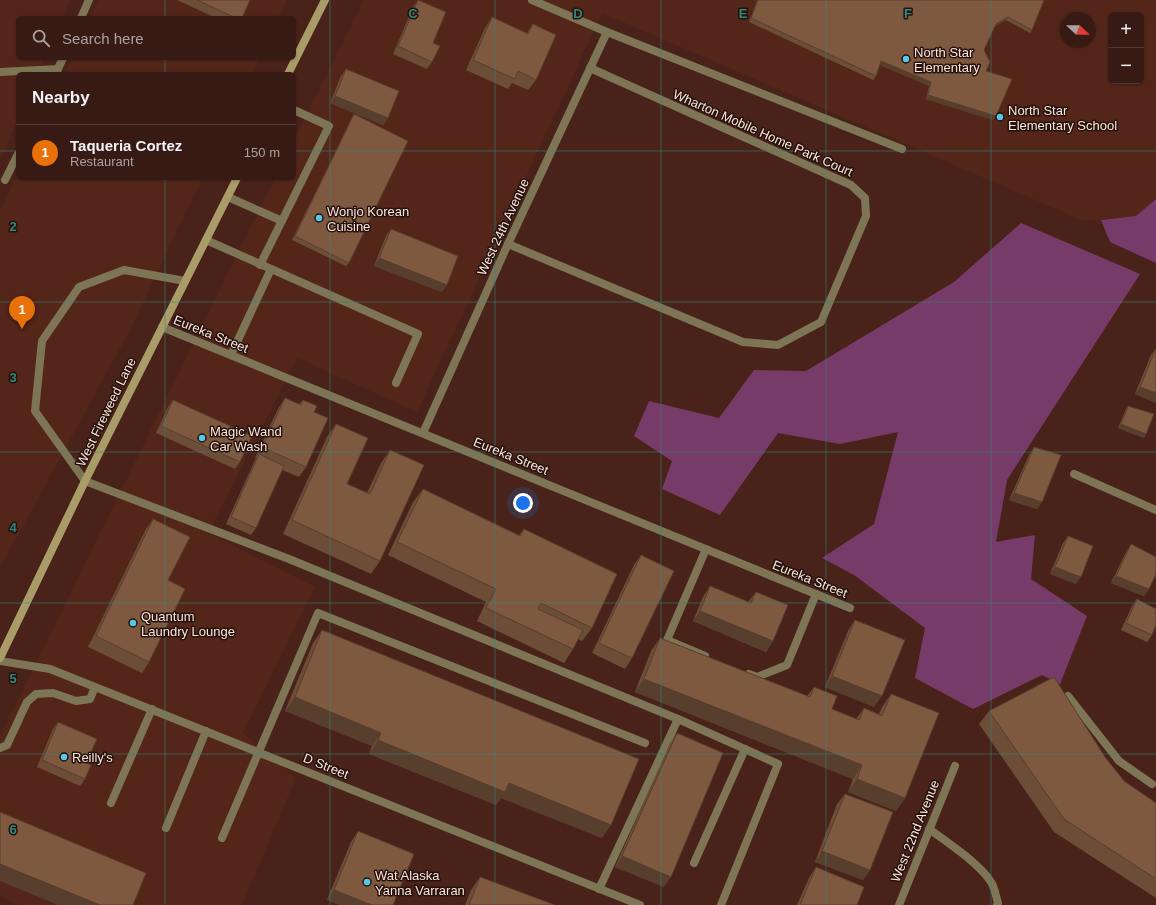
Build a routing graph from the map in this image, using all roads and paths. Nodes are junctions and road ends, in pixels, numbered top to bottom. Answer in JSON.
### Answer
{"nodes":[{"id":1,"x":89,"y":0,"type":"edge"},
{"id":2,"x":325,"y":0,"type":"edge"},
{"id":3,"x":532,"y":0,"type":"edge"},
{"id":4,"x":82,"y":16,"type":"edge"},
{"id":5,"x":607,"y":32,"type":"junction"},
{"id":6,"x":296,"y":58,"type":"edge"},
{"id":7,"x":62,"y":60,"type":"edge"},
{"id":8,"x":295,"y":60,"type":"edge"},
{"id":9,"x":590,"y":68,"type":"junction"},
{"id":10,"x":0,"y":72,"type":"edge"},
{"id":11,"x":57,"y":72,"type":"edge"},
{"id":12,"x":289,"y":72,"type":"edge"},
{"id":13,"x":296,"y":111,"type":"edge"},
{"id":14,"x":902,"y":149,"type":"dead end"},
{"id":15,"x":16,"y":158,"type":"edge"},
{"id":16,"x":5,"y":180,"type":"dead end"},
{"id":17,"x":236,"y":180,"type":"edge"},
{"id":18,"x":228,"y":197,"type":"junction"},
{"id":19,"x":282,"y":221,"type":"junction"},
{"id":20,"x":206,"y":240,"type":"junction"},
{"id":21,"x":508,"y":244,"type":"junction"},
{"id":22,"x":260,"y":265,"type":"junction"},
{"id":23,"x":270,"y":269,"type":"junction"},
{"id":24,"x":186,"y":280,"type":"junction"},
{"id":25,"x":162,"y":327,"type":"junction"},
{"id":26,"x":231,"y":355,"type":"junction"},
{"id":27,"x":396,"y":383,"type":"dead end"},
{"id":28,"x":423,"y":433,"type":"junction"},
{"id":29,"x":1074,"y":474,"type":"dead end"},
{"id":30,"x":85,"y":481,"type":"junction"},
{"id":31,"x":1156,"y":510,"type":"edge"},
{"id":32,"x":706,"y":549,"type":"junction"},
{"id":33,"x":816,"y":594,"type":"junction"},
{"id":34,"x":850,"y":608,"type":"dead end"},
{"id":35,"x":0,"y":660,"type":"edge"},
{"id":36,"x":715,"y":660,"type":"edge"},
{"id":37,"x":743,"y":671,"type":"edge"},
{"id":38,"x":95,"y":687,"type":"junction"},
{"id":39,"x":1068,"y":696,"type":"edge"},
{"id":40,"x":152,"y":710,"type":"junction"},
{"id":41,"x":678,"y":719,"type":"junction"},
{"id":42,"x":206,"y":731,"type":"junction"},
{"id":43,"x":645,"y":743,"type":"dead end"},
{"id":44,"x":0,"y":748,"type":"edge"},
{"id":45,"x":745,"y":749,"type":"junction"},
{"id":46,"x":260,"y":753,"type":"junction"},
{"id":47,"x":955,"y":766,"type":"dead end"},
{"id":48,"x":1155,"y":783,"type":"edge"},
{"id":49,"x":111,"y":803,"type":"dead end"},
{"id":50,"x":166,"y":828,"type":"dead end"},
{"id":51,"x":929,"y":829,"type":"junction"},
{"id":52,"x":222,"y":838,"type":"dead end"},
{"id":53,"x":694,"y":863,"type":"dead end"},
{"id":54,"x":599,"y":889,"type":"junction"},
{"id":55,"x":640,"y":905,"type":"edge"},
{"id":56,"x":721,"y":905,"type":"edge"},
{"id":57,"x":898,"y":905,"type":"edge"},
{"id":58,"x":997,"y":905,"type":"edge"}],
"edges":[{"from":1,"to":4,"type":"street"},
{"from":2,"to":6,"type":"main road"},
{"from":3,"to":5,"type":"street"},
{"from":5,"to":9,"type":"street","name":"West 24th Avenue"},
{"from":5,"to":14,"type":"street"},
{"from":7,"to":11,"type":"street"},
{"from":8,"to":12,"type":"main road"},
{"from":9,"to":21,"type":"street","name":"West 24th Avenue"},
{"from":9,"to":21,"type":"street","name":"Wharton Mobile Home Park Court"},
{"from":10,"to":11,"type":"street"},
{"from":13,"to":19,"type":"street"},
{"from":15,"to":16,"type":"street"},
{"from":17,"to":18,"type":"main road","name":"West Fireweed Lane"},
{"from":18,"to":19,"type":"street"},
{"from":18,"to":20,"type":"main road","name":"West Fireweed Lane"},
{"from":19,"to":22,"type":"street"},
{"from":20,"to":22,"type":"street"},
{"from":20,"to":24,"type":"main road","name":"West Fireweed Lane"},
{"from":21,"to":28,"type":"street","name":"West 24th Avenue"},
{"from":22,"to":23,"type":"street"},
{"from":23,"to":26,"type":"street"},
{"from":23,"to":27,"type":"street"},
{"from":24,"to":25,"type":"main road","name":"West Fireweed Lane"},
{"from":24,"to":30,"type":"street"},
{"from":25,"to":26,"type":"street","name":"Eureka Street"},
{"from":25,"to":30,"type":"main road","name":"West Fireweed Lane"},
{"from":26,"to":28,"type":"street","name":"Eureka Street"},
{"from":28,"to":32,"type":"street","name":"Eureka Street"},
{"from":29,"to":31,"type":"street"},
{"from":30,"to":35,"type":"main road","name":"West Fireweed Lane"},
{"from":30,"to":41,"type":"street"},
{"from":32,"to":33,"type":"street","name":"Eureka Street"},
{"from":32,"to":36,"type":"street"},
{"from":33,"to":34,"type":"street","name":"Eureka Street"},
{"from":33,"to":37,"type":"street"},
{"from":35,"to":38,"type":"street","name":"D Street"},
{"from":38,"to":40,"type":"street","name":"D Street"},
{"from":38,"to":44,"type":"street"},
{"from":39,"to":48,"type":"street"},
{"from":40,"to":42,"type":"street","name":"D Street"},
{"from":40,"to":49,"type":"street"},
{"from":41,"to":45,"type":"street"},
{"from":41,"to":54,"type":"street"},
{"from":42,"to":46,"type":"street","name":"D Street"},
{"from":42,"to":50,"type":"street"},
{"from":43,"to":46,"type":"street"},
{"from":45,"to":53,"type":"street"},
{"from":45,"to":56,"type":"street"},
{"from":46,"to":52,"type":"street"},
{"from":46,"to":54,"type":"street","name":"D Street"},
{"from":47,"to":51,"type":"street","name":"West 22nd Avenue"},
{"from":51,"to":57,"type":"street","name":"West 22nd Avenue"},
{"from":51,"to":58,"type":"street"},
{"from":54,"to":55,"type":"street","name":"D Street"}]}
